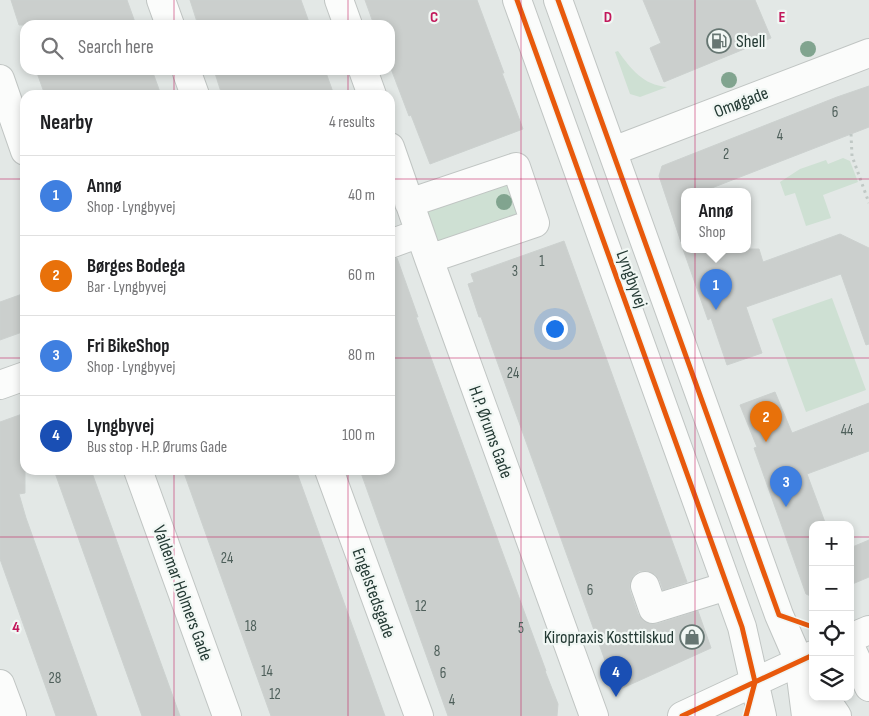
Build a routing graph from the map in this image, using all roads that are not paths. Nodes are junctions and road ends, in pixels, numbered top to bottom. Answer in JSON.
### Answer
{"nodes":[{"id":1,"x":161,"y":0,"type":"edge"},
{"id":2,"x":339,"y":0,"type":"edge"},
{"id":3,"x":517,"y":0,"type":"edge"},
{"id":4,"x":558,"y":0,"type":"edge"},
{"id":5,"x":168,"y":20,"type":"edge"},
{"id":6,"x":346,"y":20,"type":"edge"},
{"id":7,"x":869,"y":53,"type":"edge"},
{"id":8,"x":188,"y":75,"type":"edge"},
{"id":9,"x":365,"y":75,"type":"edge"},
{"id":10,"x":0,"y":79,"type":"edge"},
{"id":11,"x":193,"y":90,"type":"edge"},
{"id":12,"x":370,"y":90,"type":"edge"},
{"id":13,"x":20,"y":137,"type":"edge"},
{"id":14,"x":613,"y":152,"type":"junction"},
{"id":15,"x":395,"y":162,"type":"edge"},
{"id":16,"x":409,"y":203,"type":"junction"},
{"id":17,"x":420,"y":233,"type":"junction"},
{"id":18,"x":395,"y":242,"type":"edge"},
{"id":19,"x":429,"y":259,"type":"junction"},
{"id":20,"x":20,"y":378,"type":"edge"},
{"id":21,"x":0,"y":384,"type":"edge"},
{"id":22,"x":140,"y":475,"type":"edge"},
{"id":23,"x":331,"y":475,"type":"edge"},
{"id":24,"x":645,"y":586,"type":"dead end"},
{"id":25,"x":727,"y":586,"type":"junction"},
{"id":26,"x":869,"y":630,"type":"edge"},
{"id":27,"x":854,"y":636,"type":"edge"},
{"id":28,"x":854,"y":655,"type":"edge"},
{"id":29,"x":808,"y":666,"type":"edge"},
{"id":30,"x":755,"y":682,"type":"junction"},
{"id":31,"x":0,"y":684,"type":"edge"},
{"id":32,"x":869,"y":687,"type":"edge"},
{"id":33,"x":827,"y":701,"type":"edge"},
{"id":34,"x":12,"y":716,"type":"edge"},
{"id":35,"x":227,"y":716,"type":"edge"},
{"id":36,"x":419,"y":716,"type":"edge"},
{"id":37,"x":594,"y":716,"type":"edge"},
{"id":38,"x":682,"y":716,"type":"edge"},
{"id":39,"x":762,"y":716,"type":"edge"},
{"id":40,"x":778,"y":716,"type":"edge"},
{"id":41,"x":806,"y":716,"type":"edge"},
{"id":42,"x":837,"y":716,"type":"edge"}],
"edges":[{"from":1,"to":5,"type":"street"},
{"from":2,"to":6,"type":"street"},
{"from":3,"to":25,"type":"street","name":"Lyngbyvej"},
{"from":4,"to":14,"type":"street","name":"Lyngbyvej"},
{"from":7,"to":14,"type":"street","name":"Omøgade"},
{"from":8,"to":11,"type":"street"},
{"from":9,"to":12,"type":"street"},
{"from":10,"to":13,"type":"street"},
{"from":14,"to":29,"type":"street","name":"Lyngbyvej"},
{"from":15,"to":16,"type":"street","name":"H.P. Ørums Gade"},
{"from":16,"to":17,"type":"street","name":"H.P. Ørums Gade"},
{"from":16,"to":19,"type":"street"},
{"from":17,"to":18,"type":"street"},
{"from":17,"to":19,"type":"street","name":"H.P. Ørums Gade"},
{"from":19,"to":37,"type":"street","name":"H.P. Ørums Gade"},
{"from":20,"to":21,"type":"street"},
{"from":22,"to":35,"type":"street","name":"Valdemar Holmers Gade"},
{"from":23,"to":36,"type":"street","name":"Engelstedsgade"},
{"from":24,"to":25,"type":"street"},
{"from":25,"to":30,"type":"street","name":"Lyngbyvej"},
{"from":26,"to":27,"type":"street"},
{"from":28,"to":32,"type":"street"},
{"from":29,"to":30,"type":"street"},
{"from":29,"to":41,"type":"street","name":"Lyngbyvej"},
{"from":30,"to":38,"type":"street"},
{"from":30,"to":39,"type":"street","name":"Lyngbyvej"},
{"from":30,"to":40,"type":"street","name":"Lyngbyvej"},
{"from":31,"to":34,"type":"street"},
{"from":33,"to":42,"type":"street"}]}
